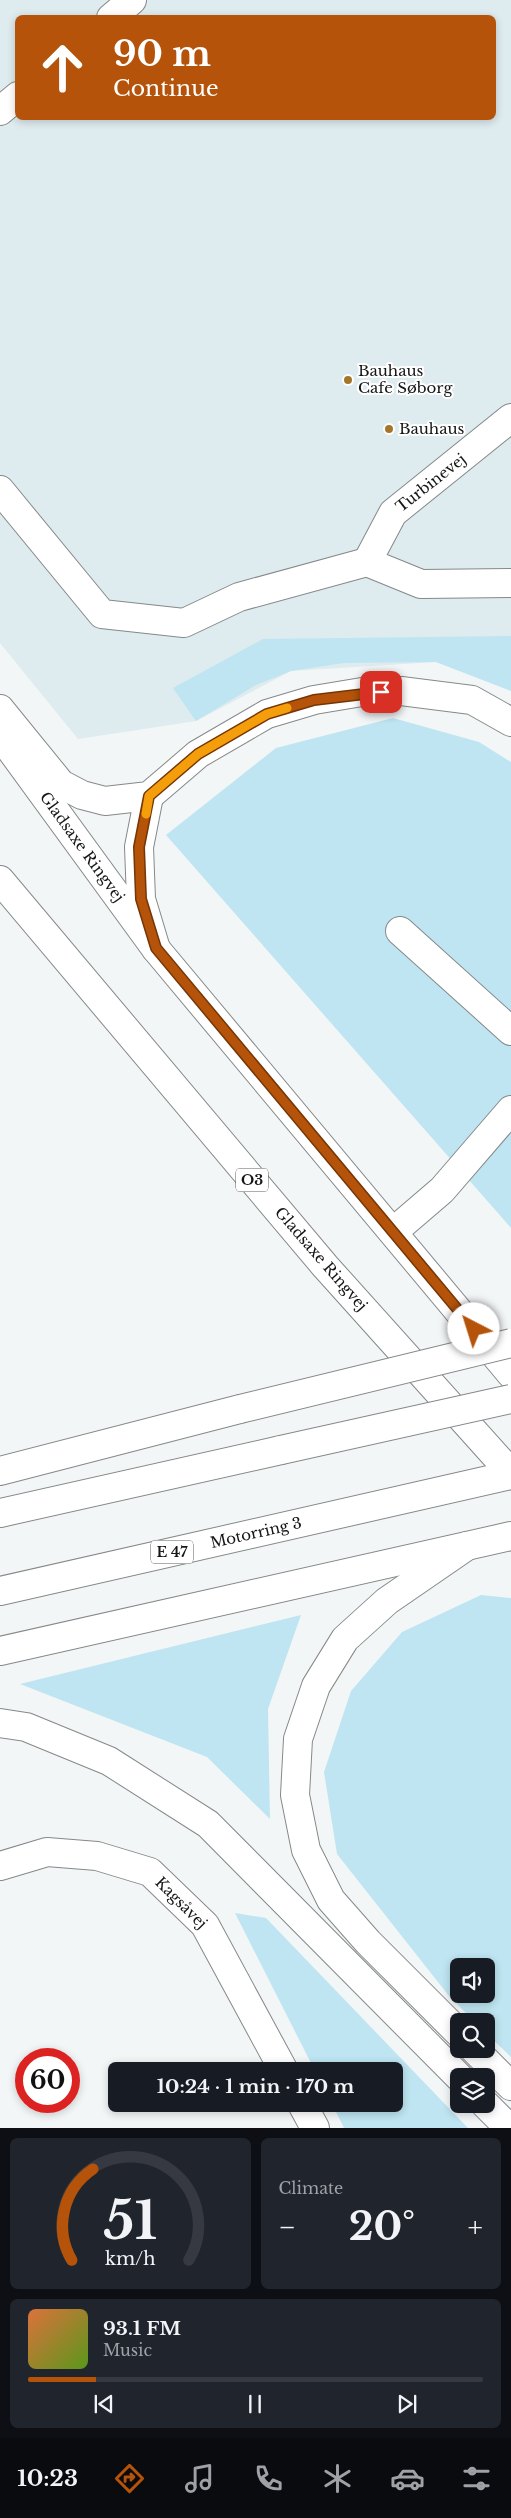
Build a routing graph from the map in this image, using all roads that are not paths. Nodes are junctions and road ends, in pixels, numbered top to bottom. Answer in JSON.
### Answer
{"nodes":[{"id":1,"x":132,"y":0,"type":"edge"},
{"id":2,"x":115,"y":15,"type":"edge"},
{"id":3,"x":15,"y":98,"type":"edge"},
{"id":4,"x":0,"y":111,"type":"edge"},
{"id":5,"x":511,"y":418,"type":"edge"},
{"id":6,"x":0,"y":490,"type":"edge"},
{"id":7,"x":367,"y":562,"type":"junction"},
{"id":8,"x":511,"y":583,"type":"edge"},
{"id":9,"x":0,"y":709,"type":"edge"},
{"id":10,"x":511,"y":722,"type":"edge"},
{"id":11,"x":0,"y":735,"type":"edge"},
{"id":12,"x":149,"y":796,"type":"junction"},
{"id":13,"x":0,"y":880,"type":"edge"},
{"id":14,"x":400,"y":931,"type":"dead end"},
{"id":15,"x":156,"y":948,"type":"junction"},
{"id":16,"x":511,"y":1031,"type":"edge"},
{"id":17,"x":511,"y":1110,"type":"edge"},
{"id":18,"x":393,"y":1232,"type":"junction"},
{"id":19,"x":511,"y":1344,"type":"edge"},
{"id":20,"x":511,"y":1374,"type":"edge"},
{"id":21,"x":511,"y":1399,"type":"edge"},
{"id":22,"x":0,"y":1471,"type":"edge"},
{"id":23,"x":511,"y":1474,"type":"edge"},
{"id":24,"x":0,"y":1513,"type":"edge"},
{"id":25,"x":511,"y":1536,"type":"edge"},
{"id":26,"x":467,"y":1546,"type":"junction"},
{"id":27,"x":0,"y":1591,"type":"edge"},
{"id":28,"x":0,"y":1651,"type":"edge"},
{"id":29,"x":0,"y":1723,"type":"edge"},
{"id":30,"x":0,"y":1866,"type":"edge"},
{"id":31,"x":450,"y":2025,"type":"edge"},
{"id":32,"x":483,"y":2058,"type":"edge"},
{"id":33,"x":279,"y":2062,"type":"edge"},
{"id":34,"x":450,"y":2068,"type":"edge"},
{"id":35,"x":511,"y":2086,"type":"edge"},
{"id":36,"x":306,"y":2112,"type":"edge"},
{"id":37,"x":494,"y":2113,"type":"edge"},
{"id":38,"x":315,"y":2128,"type":"edge"},
{"id":39,"x":509,"y":2128,"type":"edge"}],
"edges":[{"from":1,"to":2,"type":"main road"},
{"from":3,"to":4,"type":"main road"},
{"from":5,"to":7,"type":"main road","name":"Turbinevej"},
{"from":6,"to":7,"type":"main road"},
{"from":7,"to":8,"type":"main road"},
{"from":9,"to":12,"type":"main road"},
{"from":10,"to":12,"type":"main road"},
{"from":11,"to":15,"type":"main road","name":"Gladsaxe Ringvej"},
{"from":12,"to":15,"type":"main road"},
{"from":13,"to":23,"type":"main road","name":"Gladsaxe Ringvej","number":"O3"},
{"from":14,"to":16,"type":"main road"},
{"from":15,"to":18,"type":"main road","name":"Gladsaxe Ringvej"},
{"from":17,"to":18,"type":"main road"},
{"from":18,"to":20,"type":"main road","name":"Gladsaxe Ringvej"},
{"from":19,"to":22,"type":"main road","bridge":true},
{"from":21,"to":24,"type":"main road","bridge":true},
{"from":23,"to":27,"type":"main road","name":"Motorring 3","number":"E 47"},
{"from":25,"to":26,"type":"main road"},
{"from":26,"to":28,"type":"main road"},
{"from":26,"to":31,"type":"main road"},
{"from":29,"to":34,"type":"main road"},
{"from":30,"to":33,"type":"main road","name":"Kagsåvej"},
{"from":32,"to":35,"type":"main road"},
{"from":36,"to":38,"type":"main road"},
{"from":37,"to":39,"type":"main road"}]}
